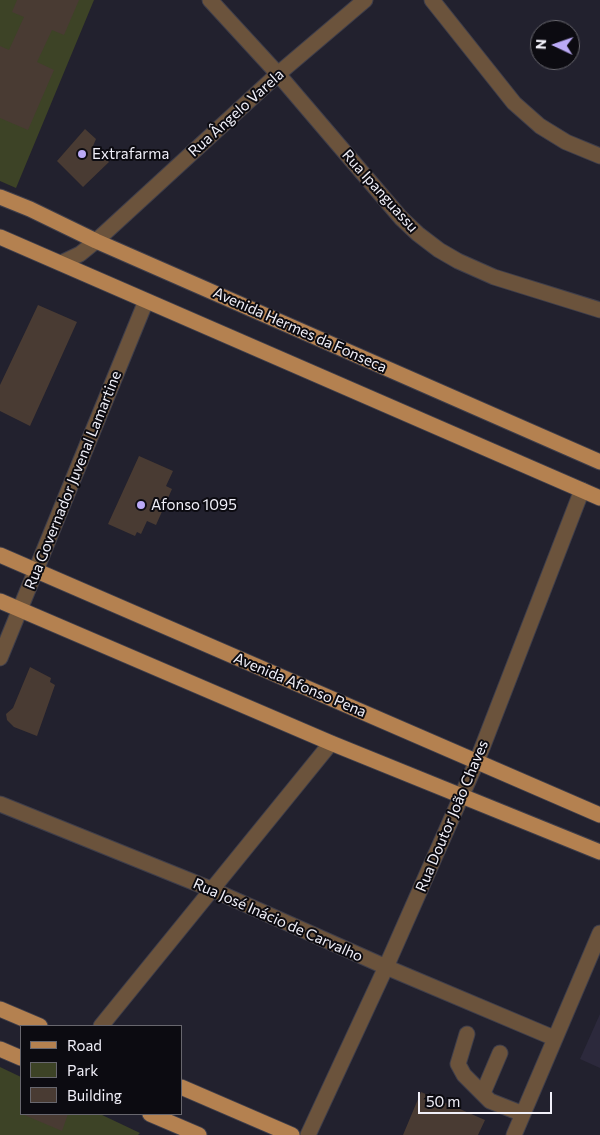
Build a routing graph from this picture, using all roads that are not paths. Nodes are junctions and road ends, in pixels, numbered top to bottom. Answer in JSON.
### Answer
{"nodes":[{"id":1,"x":210,"y":0,"type":"edge"},
{"id":2,"x":364,"y":0,"type":"edge"},
{"id":3,"x":432,"y":0,"type":"edge"},
{"id":4,"x":278,"y":74,"type":"junction"},
{"id":5,"x":600,"y":156,"type":"edge"},
{"id":6,"x":0,"y":197,"type":"edge"},
{"id":7,"x":0,"y":237,"type":"edge"},
{"id":8,"x":96,"y":241,"type":"junction"},
{"id":9,"x":61,"y":263,"type":"junction"},
{"id":10,"x":146,"y":301,"type":"junction"},
{"id":11,"x":600,"y":310,"type":"edge"},
{"id":12,"x":600,"y":462,"type":"edge"},
{"id":13,"x":582,"y":490,"type":"junction"},
{"id":14,"x":600,"y":498,"type":"edge"},
{"id":15,"x":0,"y":555,"type":"edge"},
{"id":16,"x":36,"y":570,"type":"junction"},
{"id":17,"x":0,"y":600,"type":"edge"},
{"id":18,"x":20,"y":609,"type":"junction"},
{"id":19,"x":0,"y":658,"type":"edge"},
{"id":20,"x":331,"y":743,"type":"junction"},
{"id":21,"x":477,"y":761,"type":"junction"},
{"id":22,"x":461,"y":795,"type":"junction"},
{"id":23,"x":0,"y":804,"type":"edge"},
{"id":24,"x":600,"y":815,"type":"edge"},
{"id":25,"x":600,"y":852,"type":"edge"},
{"id":26,"x":213,"y":890,"type":"junction"},
{"id":27,"x":600,"y":933,"type":"edge"},
{"id":28,"x":386,"y":968,"type":"junction"},
{"id":29,"x":0,"y":1009,"type":"edge"},
{"id":30,"x":38,"y":1025,"type":"edge"},
{"id":31,"x":102,"y":1025,"type":"edge"},
{"id":32,"x":467,"y":1034,"type":"dead end"},
{"id":33,"x":554,"y":1038,"type":"junction"},
{"id":34,"x":0,"y":1049,"type":"edge"},
{"id":35,"x":500,"y":1052,"type":"dead end"},
{"id":36,"x":20,"y":1058,"type":"edge"},
{"id":37,"x":182,"y":1087,"type":"edge"},
{"id":38,"x":482,"y":1093,"type":"junction"},
{"id":39,"x":522,"y":1114,"type":"junction"},
{"id":40,"x":152,"y":1115,"type":"edge"},
{"id":41,"x":199,"y":1135,"type":"edge"},
{"id":42,"x":292,"y":1135,"type":"edge"},
{"id":43,"x":308,"y":1135,"type":"edge"},
{"id":44,"x":514,"y":1135,"type":"edge"}],
"edges":[{"from":1,"to":4,"type":"street","name":"Rua Ipanguassu"},
{"from":2,"to":4,"type":"street","name":"Rua Ângelo Varela"},
{"from":3,"to":5,"type":"street"},
{"from":4,"to":8,"type":"street","name":"Rua Ângelo Varela"},
{"from":4,"to":11,"type":"street","name":"Rua Ipanguassu"},
{"from":6,"to":8,"type":"main road","name":"Avenida Hermes da Fonseca"},
{"from":7,"to":9,"type":"main road"},
{"from":8,"to":9,"type":"street","name":"Rua Ângelo Varela"},
{"from":8,"to":12,"type":"main road","name":"Avenida Hermes da Fonseca"},
{"from":9,"to":10,"type":"main road"},
{"from":10,"to":13,"type":"main road"},
{"from":10,"to":16,"type":"street","name":"Rua Governador Juvenal Lamartine"},
{"from":13,"to":14,"type":"main road"},
{"from":13,"to":21,"type":"street","name":"Rua Doutor João Chaves"},
{"from":15,"to":16,"type":"main road","name":"Avenida Afonso Pena"},
{"from":16,"to":18,"type":"street","name":"Rua Governador Juvenal Lamartine"},
{"from":16,"to":21,"type":"main road","name":"Avenida Afonso Pena"},
{"from":17,"to":18,"type":"main road"},
{"from":18,"to":19,"type":"street","name":"Rua Governador Juvenal Lamartine"},
{"from":18,"to":20,"type":"main road"},
{"from":20,"to":22,"type":"main road"},
{"from":20,"to":26,"type":"street"},
{"from":21,"to":22,"type":"street","name":"Rua Doutor João Chaves"},
{"from":21,"to":24,"type":"main road","name":"Avenida Afonso Pena"},
{"from":22,"to":25,"type":"main road"},
{"from":22,"to":28,"type":"street","name":"Rua Doutor João Chaves"},
{"from":23,"to":26,"type":"street","name":"Rua José Inácio de Carvalho"},
{"from":26,"to":28,"type":"street","name":"Rua José Inácio de Carvalho"},
{"from":26,"to":31,"type":"street"},
{"from":27,"to":33,"type":"street"},
{"from":28,"to":33,"type":"street","name":"Rua José Inácio de Carvalho"},
{"from":28,"to":43,"type":"street","name":"Rua Doutor João Chaves"},
{"from":29,"to":30,"type":"main road"},
{"from":32,"to":38,"type":"street"},
{"from":33,"to":39,"type":"street"},
{"from":34,"to":36,"type":"main road"},
{"from":35,"to":38,"type":"street"},
{"from":37,"to":42,"type":"main road"},
{"from":38,"to":39,"type":"street"},
{"from":39,"to":44,"type":"street"},
{"from":40,"to":41,"type":"main road"}]}
